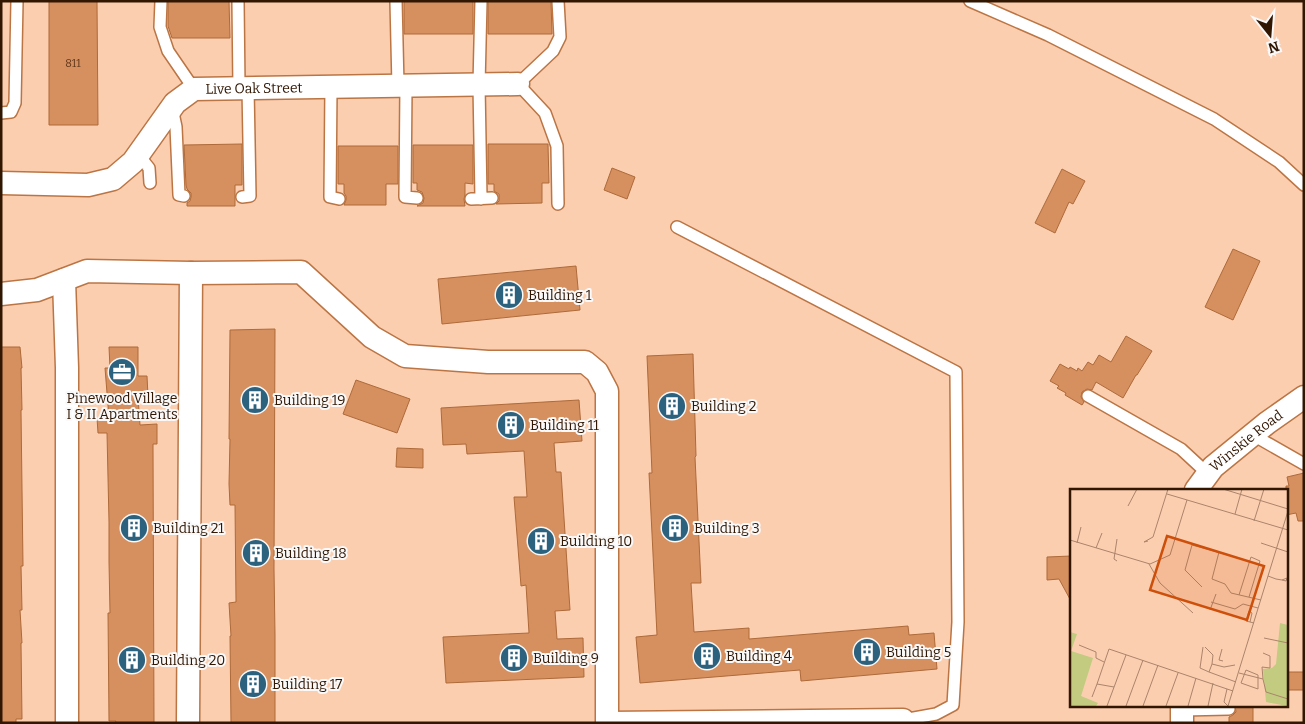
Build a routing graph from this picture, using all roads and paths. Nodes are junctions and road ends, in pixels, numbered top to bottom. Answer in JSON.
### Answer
{"nodes":[{"id":1,"x":17,"y":1,"type":"edge"},
{"id":2,"x":161,"y":1,"type":"edge"},
{"id":3,"x":238,"y":1,"type":"edge"},
{"id":4,"x":396,"y":1,"type":"edge"},
{"id":5,"x":481,"y":1,"type":"edge"},
{"id":6,"x":558,"y":1,"type":"edge"},
{"id":7,"x":970,"y":1,"type":"edge"},
{"id":8,"x":518,"y":84,"type":"junction"},
{"id":9,"x":480,"y":85,"type":"junction"},
{"id":10,"x":402,"y":86,"type":"junction"},
{"id":11,"x":331,"y":87,"type":"junction"},
{"id":12,"x":244,"y":88,"type":"junction"},
{"id":13,"x":194,"y":89,"type":"junction"},
{"id":14,"x":172,"y":107,"type":"junction"},
{"id":15,"x":1,"y":113,"type":"edge"},
{"id":16,"x":133,"y":162,"type":"junction"},
{"id":17,"x":1,"y":183,"type":"edge"},
{"id":18,"x":150,"y":183,"type":"dead end"},
{"id":19,"x":1304,"y":185,"type":"edge"},
{"id":20,"x":184,"y":196,"type":"dead end"},
{"id":21,"x":242,"y":197,"type":"dead end"},
{"id":22,"x":405,"y":197,"type":"junction"},
{"id":23,"x":392,"y":198,"type":"dead end"},
{"id":24,"x":417,"y":198,"type":"dead end"},
{"id":25,"x":339,"y":199,"type":"dead end"},
{"id":26,"x":482,"y":199,"type":"dead end"},
{"id":27,"x":558,"y":204,"type":"dead end"},
{"id":28,"x":677,"y":227,"type":"dead end"},
{"id":29,"x":191,"y":273,"type":"junction"},
{"id":30,"x":64,"y":280,"type":"junction"},
{"id":31,"x":1,"y":294,"type":"edge"},
{"id":32,"x":1088,"y":396,"type":"dead end"},
{"id":33,"x":1304,"y":397,"type":"edge"},
{"id":34,"x":1253,"y":435,"type":"junction"},
{"id":35,"x":1304,"y":464,"type":"edge"},
{"id":36,"x":1202,"y":482,"type":"edge"},
{"id":37,"x":1229,"y":709,"type":"dead end"},
{"id":38,"x":1182,"y":713,"type":"edge"},
{"id":39,"x":903,"y":720,"type":"joint"},
{"id":40,"x":67,"y":723,"type":"edge"},
{"id":41,"x":188,"y":723,"type":"edge"},
{"id":42,"x":608,"y":723,"type":"edge"}],
"edges":[{"from":1,"to":15,"type":"lane"},
{"from":2,"to":13,"type":"lane"},
{"from":3,"to":12,"type":"lane"},
{"from":4,"to":10,"type":"lane"},
{"from":5,"to":9,"type":"lane"},
{"from":6,"to":8,"type":"lane"},
{"from":7,"to":19,"type":"lane"},
{"from":8,"to":9,"type":"street","name":"Live Oak Street"},
{"from":8,"to":27,"type":"lane"},
{"from":9,"to":10,"type":"street","name":"Live Oak Street"},
{"from":9,"to":26,"type":"lane"},
{"from":10,"to":11,"type":"street","name":"Live Oak Street"},
{"from":10,"to":22,"type":"lane"},
{"from":11,"to":12,"type":"street","name":"Live Oak Street"},
{"from":11,"to":25,"type":"lane"},
{"from":12,"to":13,"type":"street","name":"Live Oak Street"},
{"from":12,"to":21,"type":"lane"},
{"from":13,"to":14,"type":"street","name":"Live Oak Street"},
{"from":14,"to":16,"type":"street","name":"Live Oak Street"},
{"from":14,"to":20,"type":"lane"},
{"from":16,"to":17,"type":"street","name":"Live Oak Street"},
{"from":16,"to":18,"type":"lane"},
{"from":22,"to":23,"type":"lane"},
{"from":22,"to":24,"type":"lane"},
{"from":28,"to":39,"type":"lane"},
{"from":29,"to":30,"type":"street"},
{"from":29,"to":41,"type":"street"},
{"from":29,"to":42,"type":"street"},
{"from":30,"to":31,"type":"street"},
{"from":30,"to":40,"type":"street"},
{"from":32,"to":36,"type":"lane"},
{"from":33,"to":34,"type":"street","name":"Winskie Road"},
{"from":34,"to":35,"type":"lane"},
{"from":34,"to":36,"type":"street","name":"Winskie Road"},
{"from":37,"to":38,"type":"lane"},
{"from":39,"to":42,"type":"street"}]}
